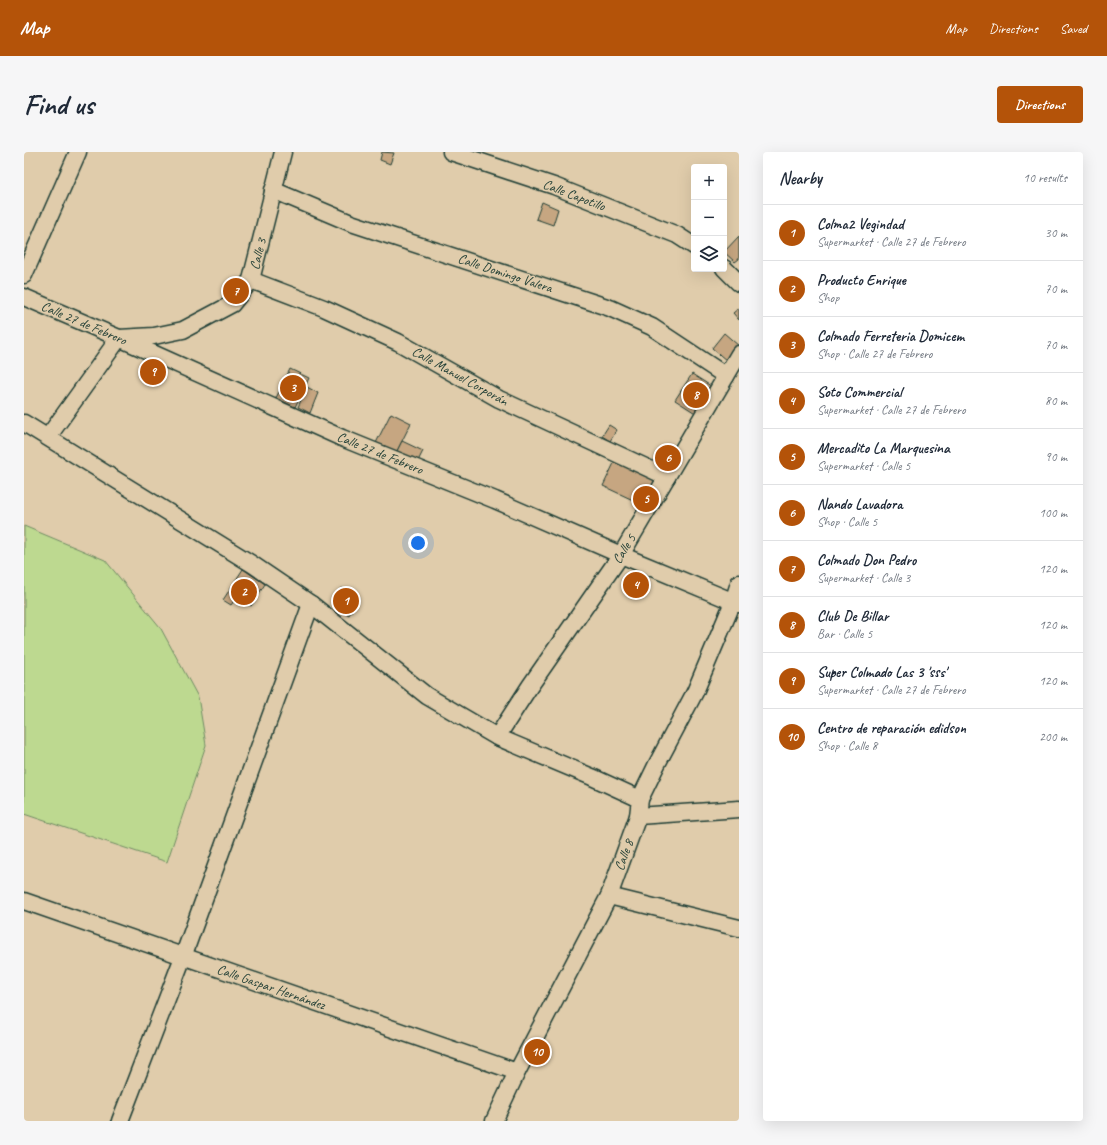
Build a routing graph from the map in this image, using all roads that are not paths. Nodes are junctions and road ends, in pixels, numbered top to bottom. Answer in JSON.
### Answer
{"nodes":[{"id":1,"x":78,"y":152,"type":"edge"},
{"id":2,"x":283,"y":152,"type":"edge"},
{"id":3,"x":451,"y":152,"type":"edge"},
{"id":4,"x":273,"y":190,"type":"junction"},
{"id":5,"x":691,"y":244,"type":"edge"},
{"id":6,"x":727,"y":271,"type":"edge"},
{"id":7,"x":24,"y":275,"type":"edge"},
{"id":8,"x":251,"y":280,"type":"junction"},
{"id":9,"x":739,"y":283,"type":"edge"},
{"id":10,"x":24,"y":297,"type":"edge"},
{"id":11,"x":119,"y":338,"type":"junction"},
{"id":12,"x":739,"y":354,"type":"edge"},
{"id":13,"x":726,"y":376,"type":"junction"},
{"id":14,"x":24,"y":423,"type":"edge"},
{"id":15,"x":48,"y":437,"type":"junction"},
{"id":16,"x":666,"y":476,"type":"junction"},
{"id":17,"x":621,"y":555,"type":"junction"},
{"id":18,"x":739,"y":583,"type":"edge"},
{"id":19,"x":736,"y":603,"type":"edge"},
{"id":20,"x":311,"y":604,"type":"junction"},
{"id":21,"x":497,"y":737,"type":"junction"},
{"id":22,"x":640,"y":799,"type":"junction"},
{"id":23,"x":739,"y":809,"type":"edge"},
{"id":24,"x":638,"y":816,"type":"junction"},
{"id":25,"x":609,"y":896,"type":"junction"},
{"id":26,"x":24,"y":901,"type":"edge"},
{"id":27,"x":739,"y":928,"type":"edge"},
{"id":28,"x":183,"y":957,"type":"junction"},
{"id":29,"x":518,"y":1072,"type":"junction"},
{"id":30,"x":120,"y":1121,"type":"edge"},
{"id":31,"x":494,"y":1121,"type":"edge"}],
"edges":[{"from":1,"to":7,"type":"street"},
{"from":2,"to":4,"type":"street","name":"Calle 3"},
{"from":3,"to":5,"type":"street","name":"Calle Capotillo"},
{"from":4,"to":8,"type":"street","name":"Calle 3"},
{"from":4,"to":13,"type":"street","name":"Calle Domingo Valera"},
{"from":6,"to":9,"type":"street"},
{"from":8,"to":11,"type":"street","name":"Calle 3"},
{"from":8,"to":16,"type":"street","name":"Calle Manuel Corporán"},
{"from":10,"to":11,"type":"street","name":"Calle 27 de Febrero"},
{"from":11,"to":15,"type":"street"},
{"from":11,"to":17,"type":"street","name":"Calle 27 de Febrero"},
{"from":12,"to":13,"type":"street","name":"Calle 5"},
{"from":13,"to":16,"type":"street","name":"Calle 5"},
{"from":14,"to":15,"type":"street"},
{"from":15,"to":20,"type":"street"},
{"from":16,"to":17,"type":"street","name":"Calle 5"},
{"from":17,"to":19,"type":"street","name":"Calle 27 de Febrero"},
{"from":17,"to":21,"type":"street","name":"Calle 5"},
{"from":18,"to":19,"type":"street","name":"Calle 8"},
{"from":19,"to":22,"type":"street","name":"Calle 8"},
{"from":20,"to":21,"type":"street"},
{"from":20,"to":28,"type":"street"},
{"from":21,"to":22,"type":"street"},
{"from":22,"to":24,"type":"street","name":"Calle 8"},
{"from":23,"to":24,"type":"street"},
{"from":24,"to":25,"type":"street","name":"Calle 8"},
{"from":25,"to":27,"type":"street"},
{"from":25,"to":29,"type":"street","name":"Calle 8"},
{"from":26,"to":28,"type":"street","name":"Calle Gaspar Hernández"},
{"from":28,"to":29,"type":"street","name":"Calle Gaspar Hernández"},
{"from":28,"to":30,"type":"street"},
{"from":29,"to":31,"type":"street","name":"Calle 8"}]}
